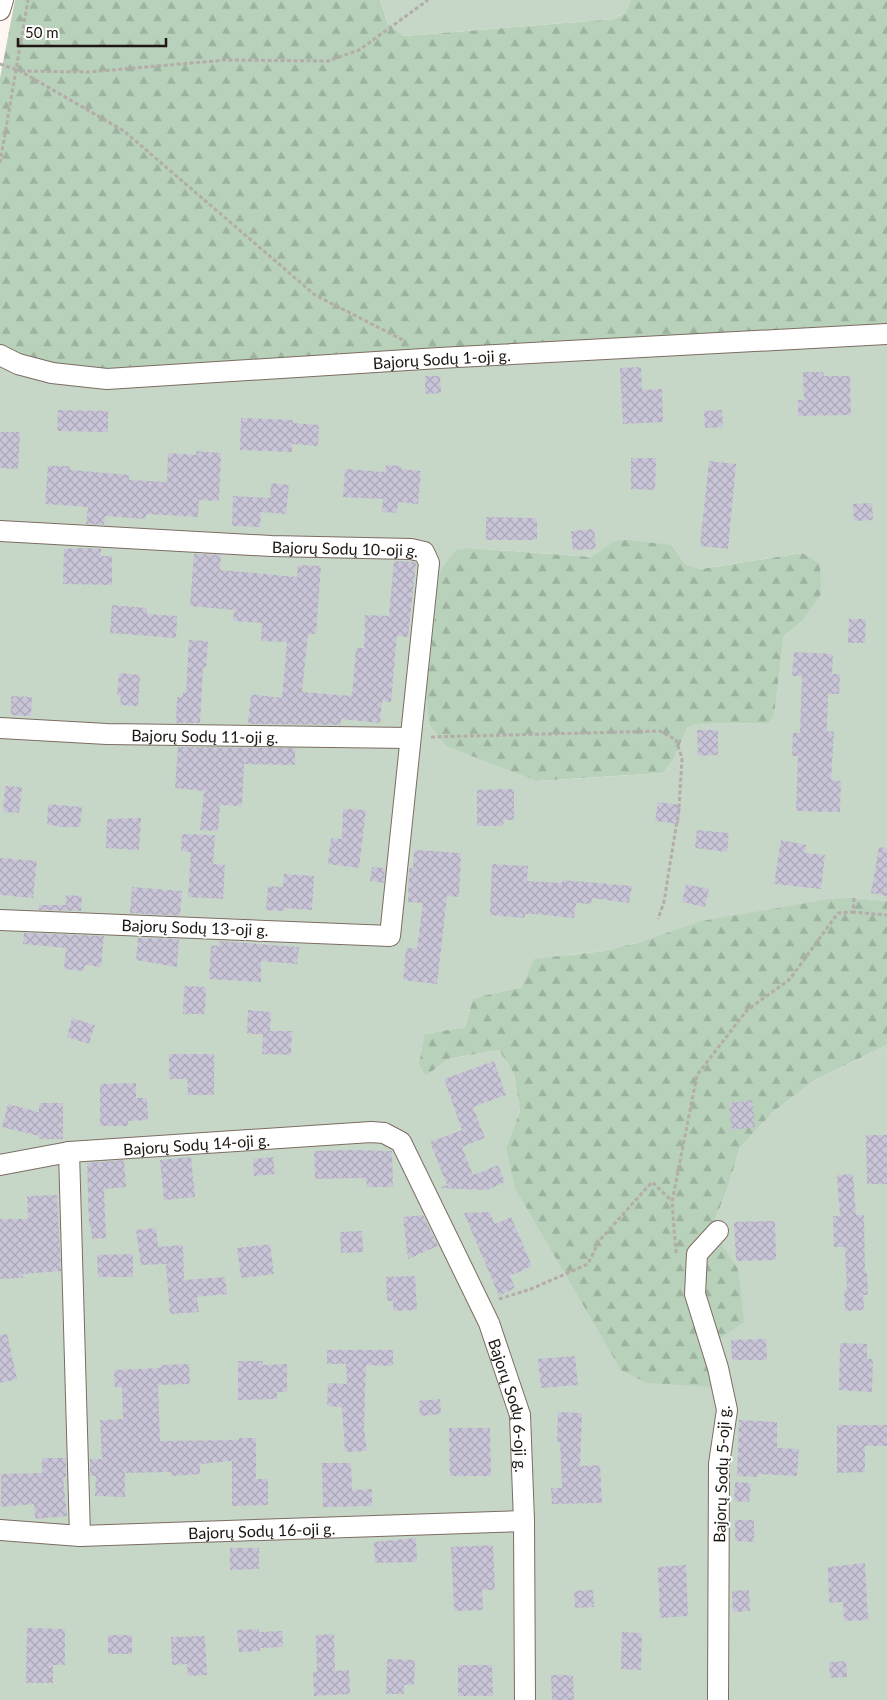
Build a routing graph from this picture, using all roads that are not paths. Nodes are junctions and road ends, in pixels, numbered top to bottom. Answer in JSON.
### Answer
{"nodes":[{"id":1,"x":3,"y":0,"type":"edge"},
{"id":2,"x":0,"y":10,"type":"edge"},
{"id":3,"x":887,"y":334,"type":"edge"},
{"id":4,"x":0,"y":356,"type":"edge"},
{"id":5,"x":0,"y":531,"type":"edge"},
{"id":6,"x":0,"y":728,"type":"edge"},
{"id":7,"x":410,"y":738,"type":"junction"},
{"id":8,"x":0,"y":920,"type":"edge"},
{"id":9,"x":390,"y":936,"type":"joint"},
{"id":10,"x":394,"y":1136,"type":"joint"},
{"id":11,"x":69,"y":1152,"type":"junction"},
{"id":12,"x":0,"y":1165,"type":"edge"},
{"id":13,"x":718,"y":1231,"type":"dead end"},
{"id":14,"x":524,"y":1521,"type":"junction"},
{"id":15,"x":0,"y":1530,"type":"edge"},
{"id":16,"x":80,"y":1536,"type":"junction"},
{"id":17,"x":525,"y":1700,"type":"edge"},
{"id":18,"x":718,"y":1700,"type":"edge"}],
"edges":[{"from":1,"to":2,"type":"street"},
{"from":3,"to":4,"type":"street","name":"Bajorų Sodų 1-oji g."},
{"from":5,"to":7,"type":"street","name":"Bajorų Sodų 10-oji g."},
{"from":6,"to":7,"type":"street","name":"Bajorų Sodų 11-oji g."},
{"from":7,"to":9,"type":"street","name":"Bajorų Sodų 10-oji g."},
{"from":8,"to":9,"type":"street","name":"Bajorų Sodų 13-oji g."},
{"from":10,"to":11,"type":"street","name":"Bajorų Sodų 14-oji g."},
{"from":10,"to":14,"type":"street","name":"Bajorų Sodų 6-oji g."},
{"from":11,"to":12,"type":"street","name":"Bajorų Sodų 14-oji g."},
{"from":11,"to":16,"type":"street"},
{"from":13,"to":18,"type":"street","name":"Bajorų Sodų 5-oji g."},
{"from":14,"to":16,"type":"street","name":"Bajorų Sodų 16-oji g."},
{"from":14,"to":17,"type":"street","name":"Bajorų Sodų 6-oji g."},
{"from":15,"to":16,"type":"street","name":"Bajorų Sodų 16-oji g."}]}
